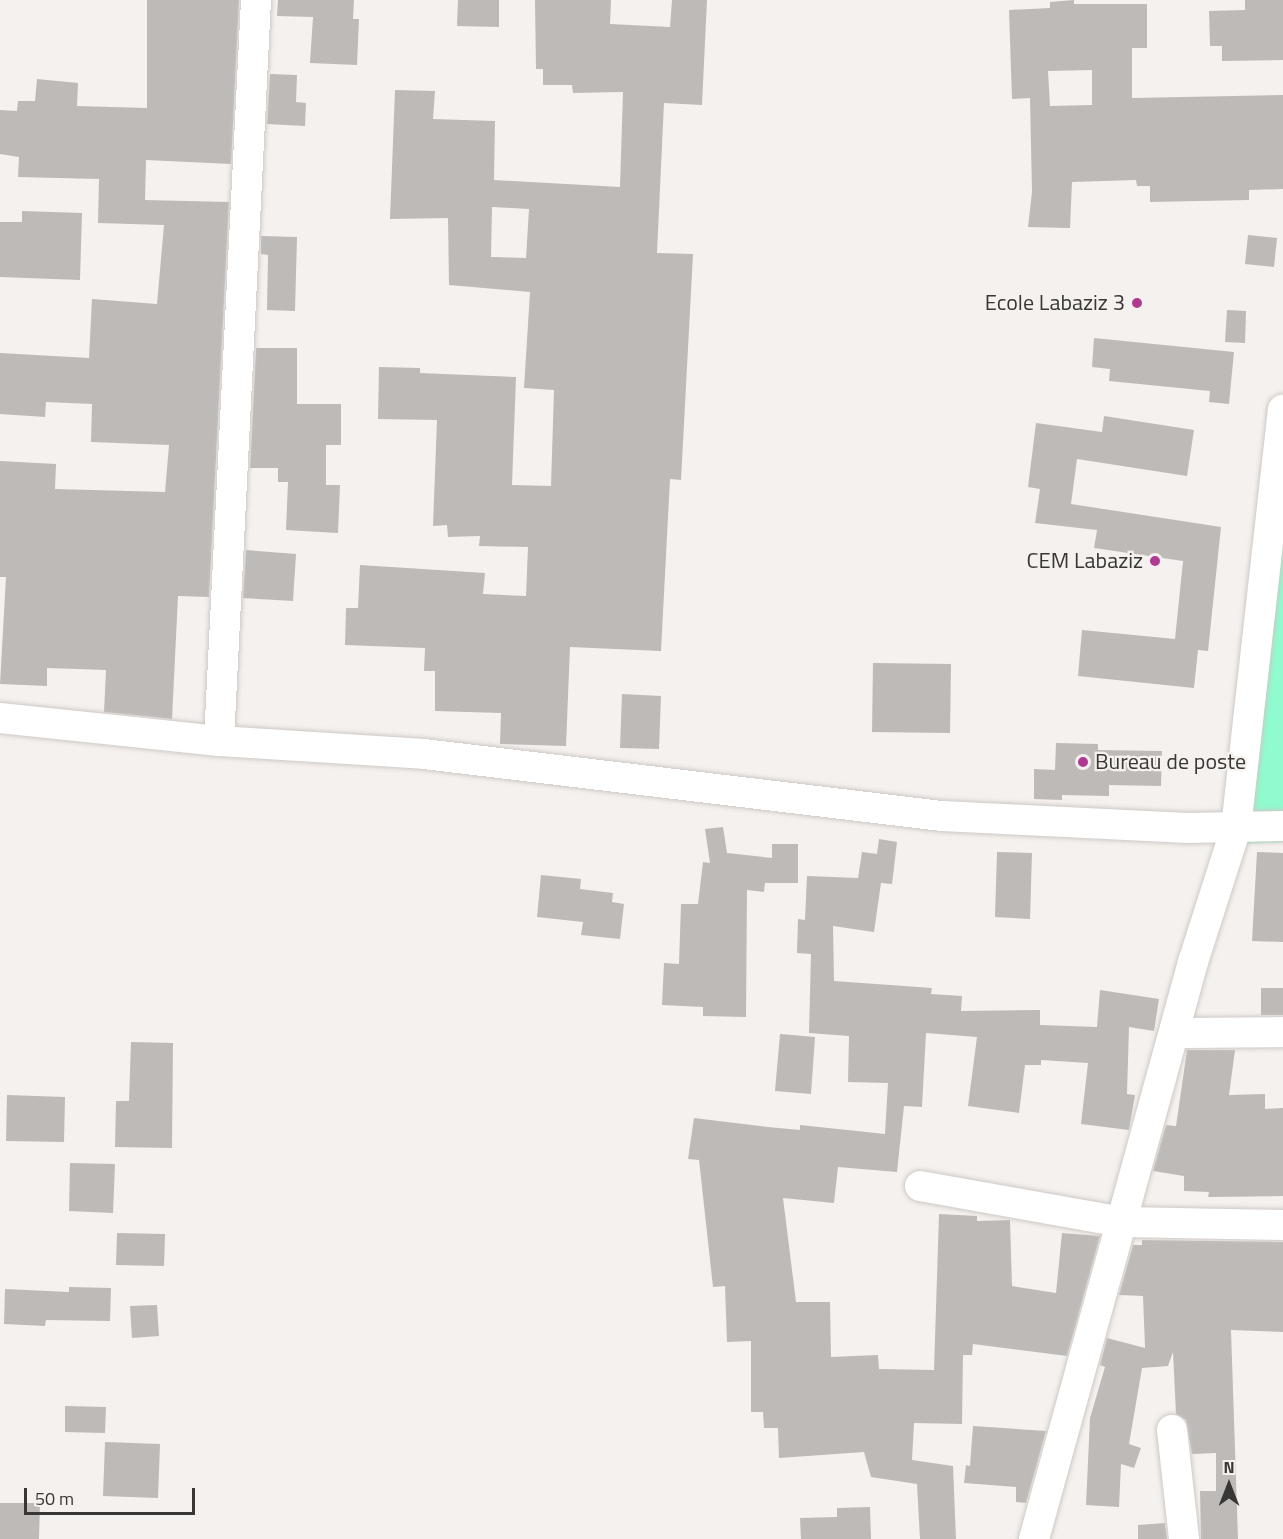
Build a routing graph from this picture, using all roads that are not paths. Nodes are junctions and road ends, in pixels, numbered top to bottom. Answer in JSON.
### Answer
{"nodes":[{"id":1,"x":256,"y":0,"type":"edge"},
{"id":2,"x":1283,"y":410,"type":"edge"},
{"id":3,"x":0,"y":718,"type":"edge"},
{"id":4,"x":219,"y":741,"type":"junction"},
{"id":5,"x":1283,"y":826,"type":"edge"},
{"id":6,"x":1236,"y":828,"type":"junction"},
{"id":7,"x":1283,"y":1032,"type":"edge"},
{"id":8,"x":1174,"y":1033,"type":"junction"},
{"id":9,"x":920,"y":1186,"type":"dead end"},
{"id":10,"x":1123,"y":1222,"type":"junction"},
{"id":11,"x":1283,"y":1225,"type":"edge"},
{"id":12,"x":1172,"y":1430,"type":"dead end"},
{"id":13,"x":1034,"y":1539,"type":"edge"},
{"id":14,"x":1184,"y":1539,"type":"edge"}],
"edges":[{"from":1,"to":4,"type":"street"},
{"from":2,"to":6,"type":"street"},
{"from":3,"to":4,"type":"street"},
{"from":4,"to":6,"type":"street"},
{"from":5,"to":6,"type":"street"},
{"from":6,"to":8,"type":"street"},
{"from":7,"to":8,"type":"street"},
{"from":8,"to":10,"type":"street"},
{"from":9,"to":10,"type":"street"},
{"from":10,"to":11,"type":"street"},
{"from":10,"to":13,"type":"street"},
{"from":12,"to":14,"type":"street"}]}
